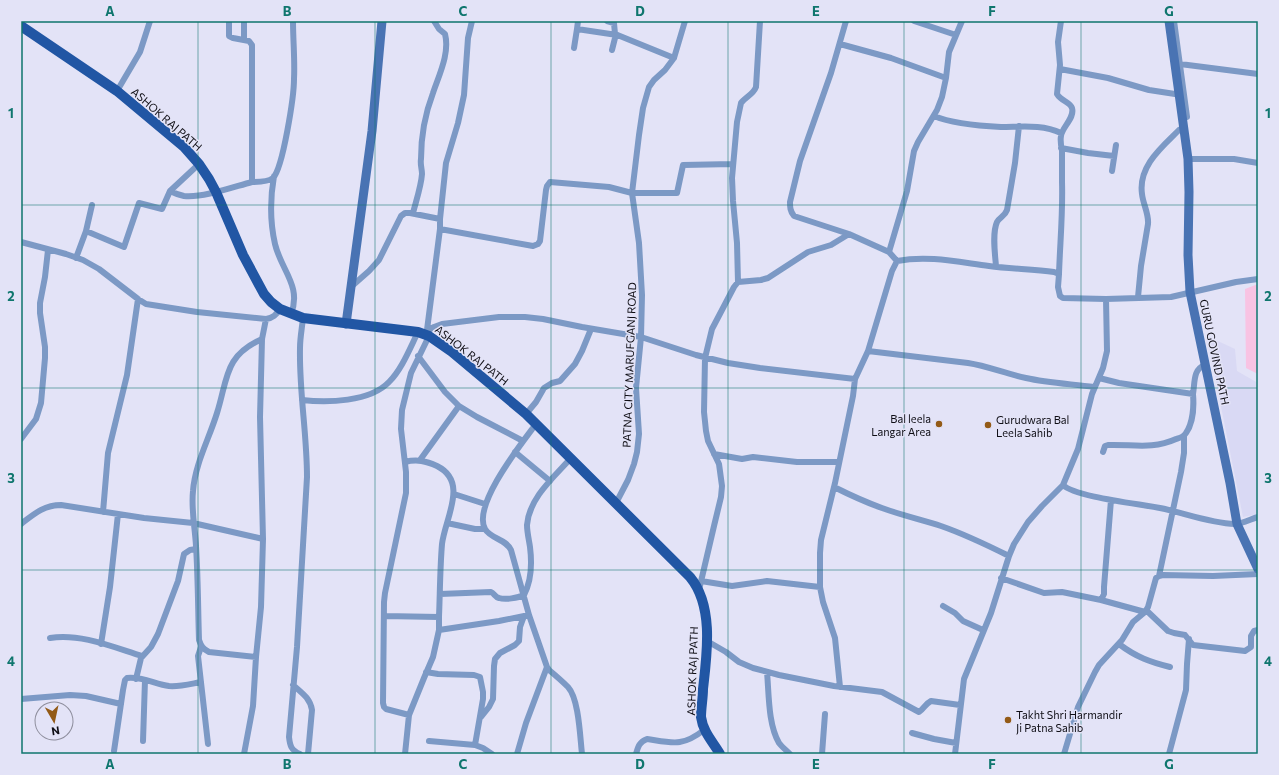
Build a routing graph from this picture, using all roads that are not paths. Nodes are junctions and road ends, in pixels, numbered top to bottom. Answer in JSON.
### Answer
{"nodes":[{"id":1,"x":150,"y":21,"type":"edge"},
{"id":2,"x":229,"y":21,"type":"edge"},
{"id":3,"x":244,"y":21,"type":"edge"},
{"id":4,"x":293,"y":21,"type":"edge"},
{"id":5,"x":382,"y":21,"type":"edge"},
{"id":6,"x":434,"y":21,"type":"edge"},
{"id":7,"x":472,"y":21,"type":"edge"},
{"id":8,"x":578,"y":21,"type":"edge"},
{"id":9,"x":606,"y":21,"type":"edge"},
{"id":10,"x":685,"y":21,"type":"edge"},
{"id":11,"x":760,"y":21,"type":"edge"},
{"id":12,"x":846,"y":21,"type":"edge"},
{"id":13,"x":914,"y":21,"type":"edge"},
{"id":14,"x":962,"y":21,"type":"edge"},
{"id":15,"x":1061,"y":21,"type":"edge"},
{"id":16,"x":1165,"y":21,"type":"edge"},
{"id":17,"x":1169,"y":21,"type":"edge"},
{"id":18,"x":1174,"y":21,"type":"edge"},
{"id":19,"x":21,"y":26,"type":"edge"},
{"id":20,"x":577,"y":29,"type":"junction"},
{"id":21,"x":617,"y":34,"type":"junction"},
{"id":22,"x":956,"y":35,"type":"junction"},
{"id":23,"x":244,"y":39,"type":"junction"},
{"id":24,"x":840,"y":44,"type":"junction"},
{"id":25,"x":574,"y":48,"type":"dead end"},
{"id":26,"x":612,"y":50,"type":"dead end"},
{"id":27,"x":674,"y":58,"type":"junction"},
{"id":28,"x":1180,"y":64,"type":"junction"},
{"id":29,"x":1060,"y":69,"type":"junction"},
{"id":30,"x":1258,"y":74,"type":"edge"},
{"id":31,"x":946,"y":78,"type":"junction"},
{"id":32,"x":117,"y":91,"type":"junction"},
{"id":33,"x":1175,"y":94,"type":"junction"},
{"id":34,"x":934,"y":116,"type":"junction"},
{"id":35,"x":1019,"y":126,"type":"junction"},
{"id":36,"x":1182,"y":131,"type":"junction"},
{"id":37,"x":1061,"y":133,"type":"junction"},
{"id":38,"x":1116,"y":145,"type":"dead end"},
{"id":39,"x":1062,"y":148,"type":"junction"},
{"id":40,"x":1114,"y":156,"type":"junction"},
{"id":41,"x":1188,"y":159,"type":"junction"},
{"id":42,"x":1258,"y":163,"type":"edge"},
{"id":43,"x":199,"y":164,"type":"junction"},
{"id":44,"x":733,"y":164,"type":"junction"},
{"id":45,"x":1112,"y":171,"type":"dead end"},
{"id":46,"x":274,"y":176,"type":"junction"},
{"id":47,"x":252,"y":182,"type":"junction"},
{"id":48,"x":170,"y":191,"type":"junction"},
{"id":49,"x":216,"y":192,"type":"junction"},
{"id":50,"x":632,"y":193,"type":"junction"},
{"id":51,"x":92,"y":205,"type":"dead end"},
{"id":52,"x":413,"y":213,"type":"junction"},
{"id":53,"x":440,"y":219,"type":"junction"},
{"id":54,"x":440,"y":229,"type":"junction"},
{"id":55,"x":86,"y":231,"type":"junction"},
{"id":56,"x":849,"y":234,"type":"junction"},
{"id":57,"x":21,"y":242,"type":"edge"},
{"id":58,"x":48,"y":250,"type":"junction"},
{"id":59,"x":889,"y":252,"type":"junction"},
{"id":60,"x":76,"y":258,"type":"junction"},
{"id":61,"x":897,"y":261,"type":"junction"},
{"id":62,"x":996,"y":266,"type":"junction"},
{"id":63,"x":1059,"y":274,"type":"junction"},
{"id":64,"x":1258,"y":279,"type":"edge"},
{"id":65,"x":738,"y":282,"type":"junction"},
{"id":66,"x":352,"y":286,"type":"junction"},
{"id":67,"x":1190,"y":292,"type":"junction"},
{"id":68,"x":1138,"y":297,"type":"junction"},
{"id":69,"x":138,"y":299,"type":"junction"},
{"id":70,"x":1106,"y":299,"type":"junction"},
{"id":71,"x":280,"y":309,"type":"junction"},
{"id":72,"x":291,"y":314,"type":"junction"},
{"id":73,"x":266,"y":318,"type":"junction"},
{"id":74,"x":303,"y":318,"type":"junction"},
{"id":75,"x":346,"y":324,"type":"junction"},
{"id":76,"x":591,"y":329,"type":"junction"},
{"id":77,"x":424,"y":333,"type":"junction"},
{"id":78,"x":641,"y":338,"type":"junction"},
{"id":79,"x":262,"y":339,"type":"junction"},
{"id":80,"x":868,"y":351,"type":"junction"},
{"id":81,"x":418,"y":356,"type":"junction"},
{"id":82,"x":705,"y":358,"type":"junction"},
{"id":83,"x":1205,"y":365,"type":"junction"},
{"id":84,"x":1099,"y":378,"type":"junction"},
{"id":85,"x":855,"y":379,"type":"junction"},
{"id":86,"x":1094,"y":387,"type":"junction"},
{"id":87,"x":1193,"y":394,"type":"junction"},
{"id":88,"x":302,"y":400,"type":"junction"},
{"id":89,"x":459,"y":406,"type":"junction"},
{"id":90,"x":526,"y":414,"type":"junction"},
{"id":91,"x":536,"y":424,"type":"junction"},
{"id":92,"x":1184,"y":436,"type":"junction"},
{"id":93,"x":21,"y":439,"type":"edge"},
{"id":94,"x":523,"y":441,"type":"junction"},
{"id":95,"x":515,"y":452,"type":"junction"},
{"id":96,"x":1102,"y":452,"type":"dead end"},
{"id":97,"x":714,"y":454,"type":"junction"},
{"id":98,"x":571,"y":458,"type":"junction"},
{"id":99,"x":420,"y":460,"type":"junction"},
{"id":100,"x":405,"y":462,"type":"junction"},
{"id":101,"x":839,"y":462,"type":"junction"},
{"id":102,"x":550,"y":481,"type":"junction"},
{"id":103,"x":1063,"y":485,"type":"junction"},
{"id":104,"x":834,"y":487,"type":"junction"},
{"id":105,"x":454,"y":494,"type":"junction"},
{"id":106,"x":1111,"y":500,"type":"junction"},
{"id":107,"x":616,"y":503,"type":"junction"},
{"id":108,"x":485,"y":504,"type":"junction"},
{"id":109,"x":1173,"y":511,"type":"junction"},
{"id":110,"x":103,"y":512,"type":"junction"},
{"id":111,"x":118,"y":514,"type":"junction"},
{"id":112,"x":1258,"y":517,"type":"edge"},
{"id":113,"x":193,"y":523,"type":"junction"},
{"id":114,"x":447,"y":523,"type":"junction"},
{"id":115,"x":21,"y":524,"type":"edge"},
{"id":116,"x":1237,"y":524,"type":"junction"},
{"id":117,"x":486,"y":529,"type":"junction"},
{"id":118,"x":264,"y":539,"type":"junction"},
{"id":119,"x":196,"y":549,"type":"junction"},
{"id":120,"x":1009,"y":556,"type":"junction"},
{"id":121,"x":1258,"y":569,"type":"edge"},
{"id":122,"x":1258,"y":574,"type":"edge"},
{"id":123,"x":1158,"y":576,"type":"junction"},
{"id":124,"x":1001,"y":578,"type":"junction"},
{"id":125,"x":700,"y":586,"type":"junction"},
{"id":126,"x":820,"y":587,"type":"junction"},
{"id":127,"x":440,"y":594,"type":"junction"},
{"id":128,"x":524,"y":595,"type":"junction"},
{"id":129,"x":1101,"y":600,"type":"junction"},
{"id":130,"x":943,"y":606,"type":"dead end"},
{"id":131,"x":1146,"y":611,"type":"junction"},
{"id":132,"x":527,"y":615,"type":"junction"},
{"id":133,"x":384,"y":616,"type":"junction"},
{"id":134,"x":439,"y":617,"type":"junction"},
{"id":135,"x":439,"y":630,"type":"junction"},
{"id":136,"x":983,"y":630,"type":"junction"},
{"id":137,"x":1258,"y":630,"type":"edge"},
{"id":138,"x":50,"y":638,"type":"dead end"},
{"id":139,"x":1189,"y":639,"type":"junction"},
{"id":140,"x":707,"y":641,"type":"junction"},
{"id":141,"x":101,"y":644,"type":"junction"},
{"id":142,"x":1119,"y":644,"type":"junction"},
{"id":143,"x":202,"y":646,"type":"junction"},
{"id":144,"x":142,"y":656,"type":"junction"},
{"id":145,"x":256,"y":657,"type":"junction"},
{"id":146,"x":547,"y":667,"type":"junction"},
{"id":147,"x":1170,"y":667,"type":"dead end"},
{"id":148,"x":426,"y":672,"type":"junction"},
{"id":149,"x":767,"y":672,"type":"junction"},
{"id":150,"x":136,"y":679,"type":"junction"},
{"id":151,"x":145,"y":680,"type":"junction"},
{"id":152,"x":201,"y":682,"type":"junction"},
{"id":153,"x":293,"y":685,"type":"junction"},
{"id":154,"x":840,"y":687,"type":"junction"},
{"id":155,"x":21,"y":699,"type":"edge"},
{"id":156,"x":121,"y":704,"type":"junction"},
{"id":157,"x":960,"y":705,"type":"junction"},
{"id":158,"x":825,"y":714,"type":"dead end"},
{"id":159,"x":410,"y":715,"type":"junction"},
{"id":160,"x":480,"y":717,"type":"junction"},
{"id":161,"x":704,"y":730,"type":"junction"},
{"id":162,"x":912,"y":733,"type":"dead end"},
{"id":163,"x":143,"y":741,"type":"dead end"},
{"id":164,"x":429,"y":741,"type":"dead end"},
{"id":165,"x":956,"y":743,"type":"junction"},
{"id":166,"x":208,"y":744,"type":"dead end"},
{"id":167,"x":475,"y":745,"type":"junction"},
{"id":168,"x":290,"y":746,"type":"junction"},
{"id":169,"x":114,"y":751,"type":"dead end"},
{"id":170,"x":244,"y":754,"type":"edge"},
{"id":171,"x":288,"y":754,"type":"edge"},
{"id":172,"x":300,"y":754,"type":"edge"},
{"id":173,"x":308,"y":754,"type":"edge"},
{"id":174,"x":405,"y":754,"type":"edge"},
{"id":175,"x":492,"y":754,"type":"edge"},
{"id":176,"x":517,"y":754,"type":"edge"},
{"id":177,"x":582,"y":754,"type":"edge"},
{"id":178,"x":636,"y":754,"type":"edge"},
{"id":179,"x":720,"y":754,"type":"edge"},
{"id":180,"x":790,"y":754,"type":"edge"},
{"id":181,"x":822,"y":754,"type":"edge"},
{"id":182,"x":955,"y":754,"type":"edge"},
{"id":183,"x":1064,"y":754,"type":"edge"},
{"id":184,"x":1169,"y":754,"type":"edge"}],
"edges":[{"from":1,"to":32,"type":"street"},
{"from":2,"to":23,"type":"street"},
{"from":3,"to":23,"type":"street"},
{"from":4,"to":46,"type":"street"},
{"from":5,"to":66,"type":"street"},
{"from":6,"to":52,"type":"street"},
{"from":7,"to":53,"type":"street"},
{"from":8,"to":20,"type":"street"},
{"from":9,"to":21,"type":"street"},
{"from":10,"to":27,"type":"street","name":"PATNA CITY MARUFGANJ ROAD"},
{"from":11,"to":44,"type":"street"},
{"from":12,"to":24,"type":"street"},
{"from":13,"to":22,"type":"street"},
{"from":14,"to":22,"type":"street"},
{"from":15,"to":29,"type":"street"},
{"from":16,"to":33,"type":"street"},
{"from":17,"to":36,"type":"street","name":"GURU GOVIND PATH"},
{"from":18,"to":28,"type":"street"},
{"from":19,"to":32,"type":"main road","name":"ASHOK RAJ PATH"},
{"from":20,"to":21,"type":"street"},
{"from":20,"to":25,"type":"street"},
{"from":21,"to":26,"type":"street"},
{"from":21,"to":27,"type":"street"},
{"from":22,"to":31,"type":"street"},
{"from":23,"to":47,"type":"street"},
{"from":24,"to":31,"type":"street"},
{"from":24,"to":56,"type":"street"},
{"from":27,"to":50,"type":"street","name":"PATNA CITY MARUFGANJ ROAD"},
{"from":28,"to":30,"type":"street"},
{"from":28,"to":36,"type":"street"},
{"from":29,"to":33,"type":"street"},
{"from":29,"to":37,"type":"street"},
{"from":31,"to":34,"type":"street"},
{"from":32,"to":43,"type":"main road","name":"ASHOK RAJ PATH"},
{"from":33,"to":36,"type":"street"},
{"from":34,"to":35,"type":"street"},
{"from":34,"to":59,"type":"street"},
{"from":35,"to":37,"type":"street"},
{"from":35,"to":62,"type":"street"},
{"from":36,"to":41,"type":"street","name":"GURU GOVIND PATH"},
{"from":36,"to":68,"type":"street"},
{"from":37,"to":39,"type":"street"},
{"from":38,"to":40,"type":"street"},
{"from":39,"to":40,"type":"street"},
{"from":39,"to":63,"type":"street"},
{"from":40,"to":45,"type":"street"},
{"from":41,"to":42,"type":"street"},
{"from":41,"to":67,"type":"street","name":"GURU GOVIND PATH"},
{"from":43,"to":48,"type":"street"},
{"from":43,"to":49,"type":"main road","name":"ASHOK RAJ PATH"},
{"from":44,"to":50,"type":"street"},
{"from":44,"to":65,"type":"street"},
{"from":46,"to":47,"type":"street"},
{"from":46,"to":72,"type":"street"},
{"from":47,"to":49,"type":"street"},
{"from":48,"to":49,"type":"street"},
{"from":48,"to":55,"type":"street"},
{"from":49,"to":71,"type":"main road","name":"ASHOK RAJ PATH"},
{"from":50,"to":54,"type":"street"},
{"from":50,"to":78,"type":"street","name":"PATNA CITY MARUFGANJ ROAD"},
{"from":51,"to":55,"type":"street"},
{"from":52,"to":53,"type":"street"},
{"from":52,"to":66,"type":"street"},
{"from":53,"to":54,"type":"street"},
{"from":54,"to":77,"type":"street"},
{"from":55,"to":60,"type":"street"},
{"from":56,"to":59,"type":"street"},
{"from":56,"to":65,"type":"street"},
{"from":57,"to":58,"type":"street"},
{"from":58,"to":60,"type":"street"},
{"from":58,"to":93,"type":"street"},
{"from":59,"to":61,"type":"street"},
{"from":60,"to":69,"type":"street"},
{"from":61,"to":62,"type":"street"},
{"from":61,"to":80,"type":"street"},
{"from":62,"to":63,"type":"street"},
{"from":63,"to":70,"type":"street"},
{"from":64,"to":67,"type":"street"},
{"from":65,"to":82,"type":"street"},
{"from":66,"to":75,"type":"street"},
{"from":67,"to":68,"type":"street"},
{"from":67,"to":83,"type":"street","name":"GURU GOVIND PATH"},
{"from":68,"to":70,"type":"street"},
{"from":69,"to":73,"type":"street"},
{"from":69,"to":110,"type":"street"},
{"from":70,"to":84,"type":"street"},
{"from":71,"to":72,"type":"main road","name":"ASHOK RAJ PATH"},
{"from":71,"to":73,"type":"street"},
{"from":72,"to":74,"type":"main road","name":"ASHOK RAJ PATH"},
{"from":73,"to":79,"type":"street"},
{"from":74,"to":75,"type":"main road","name":"ASHOK RAJ PATH"},
{"from":74,"to":88,"type":"street"},
{"from":75,"to":77,"type":"main road","name":"ASHOK RAJ PATH"},
{"from":76,"to":77,"type":"street"},
{"from":76,"to":78,"type":"street"},
{"from":76,"to":90,"type":"street"},
{"from":77,"to":81,"type":"street"},
{"from":77,"to":88,"type":"street"},
{"from":77,"to":90,"type":"main road","name":"ASHOK RAJ PATH"},
{"from":78,"to":82,"type":"street"},
{"from":78,"to":107,"type":"street","name":"PATNA CITY MARUFGANJ ROAD"},
{"from":79,"to":113,"type":"street"},
{"from":79,"to":118,"type":"street"},
{"from":80,"to":85,"type":"street"},
{"from":80,"to":86,"type":"street"},
{"from":81,"to":89,"type":"street"},
{"from":81,"to":100,"type":"street"},
{"from":82,"to":85,"type":"street"},
{"from":82,"to":97,"type":"street"},
{"from":83,"to":87,"type":"street"},
{"from":83,"to":116,"type":"street","name":"GURU GOVIND PATH"},
{"from":84,"to":86,"type":"street"},
{"from":84,"to":87,"type":"street"},
{"from":85,"to":101,"type":"street"},
{"from":86,"to":103,"type":"street"},
{"from":87,"to":92,"type":"street"},
{"from":88,"to":153,"type":"street"},
{"from":89,"to":94,"type":"street"},
{"from":89,"to":99,"type":"street"},
{"from":90,"to":91,"type":"main road","name":"ASHOK RAJ PATH"},
{"from":91,"to":94,"type":"street"},
{"from":91,"to":98,"type":"main road","name":"ASHOK RAJ PATH"},
{"from":92,"to":96,"type":"street"},
{"from":92,"to":109,"type":"street"},
{"from":94,"to":95,"type":"street"},
{"from":95,"to":102,"type":"street"},
{"from":95,"to":108,"type":"street"},
{"from":97,"to":101,"type":"street"},
{"from":97,"to":125,"type":"street"},
{"from":98,"to":102,"type":"street"},
{"from":98,"to":107,"type":"main road","name":"ASHOK RAJ PATH"},
{"from":99,"to":100,"type":"street"},
{"from":99,"to":105,"type":"street"},
{"from":100,"to":133,"type":"street"},
{"from":101,"to":104,"type":"street"},
{"from":102,"to":128,"type":"street"},
{"from":103,"to":106,"type":"street"},
{"from":103,"to":120,"type":"street"},
{"from":104,"to":120,"type":"street"},
{"from":104,"to":126,"type":"street"},
{"from":105,"to":108,"type":"street"},
{"from":105,"to":114,"type":"street"},
{"from":106,"to":109,"type":"street"},
{"from":106,"to":129,"type":"street"},
{"from":107,"to":125,"type":"main road","name":"ASHOK RAJ PATH"},
{"from":108,"to":117,"type":"street"},
{"from":109,"to":116,"type":"street"},
{"from":109,"to":123,"type":"street"},
{"from":110,"to":111,"type":"street"},
{"from":110,"to":115,"type":"street"},
{"from":111,"to":113,"type":"street"},
{"from":111,"to":141,"type":"street"},
{"from":112,"to":116,"type":"street"},
{"from":113,"to":118,"type":"street"},
{"from":113,"to":119,"type":"street"},
{"from":114,"to":117,"type":"street"},
{"from":114,"to":127,"type":"street"},
{"from":116,"to":121,"type":"street","name":"GURU GOVIND PATH"},
{"from":117,"to":128,"type":"street"},
{"from":118,"to":145,"type":"street"},
{"from":119,"to":143,"type":"street"},
{"from":119,"to":144,"type":"street"},
{"from":120,"to":124,"type":"street"},
{"from":122,"to":123,"type":"street"},
{"from":123,"to":131,"type":"street"},
{"from":124,"to":129,"type":"street"},
{"from":124,"to":136,"type":"street"},
{"from":125,"to":126,"type":"street"},
{"from":125,"to":140,"type":"main road","name":"ASHOK RAJ PATH"},
{"from":126,"to":154,"type":"street"},
{"from":127,"to":128,"type":"street"},
{"from":127,"to":134,"type":"street"},
{"from":128,"to":132,"type":"street"},
{"from":129,"to":131,"type":"street"},
{"from":130,"to":136,"type":"street"},
{"from":131,"to":139,"type":"street"},
{"from":131,"to":142,"type":"street"},
{"from":132,"to":135,"type":"street"},
{"from":132,"to":146,"type":"street"},
{"from":132,"to":160,"type":"street"},
{"from":133,"to":134,"type":"street"},
{"from":133,"to":159,"type":"street"},
{"from":134,"to":135,"type":"street"},
{"from":135,"to":148,"type":"street"},
{"from":136,"to":157,"type":"street"},
{"from":137,"to":139,"type":"street"},
{"from":138,"to":141,"type":"street"},
{"from":139,"to":184,"type":"street"},
{"from":140,"to":149,"type":"street"},
{"from":140,"to":161,"type":"main road","name":"ASHOK RAJ PATH"},
{"from":141,"to":144,"type":"street"},
{"from":142,"to":147,"type":"street"},
{"from":142,"to":183,"type":"street"},
{"from":143,"to":145,"type":"street"},
{"from":143,"to":152,"type":"street"},
{"from":144,"to":150,"type":"street"},
{"from":145,"to":170,"type":"street"},
{"from":146,"to":176,"type":"street"},
{"from":146,"to":177,"type":"street"},
{"from":148,"to":159,"type":"street"},
{"from":148,"to":160,"type":"street"},
{"from":149,"to":154,"type":"street"},
{"from":149,"to":180,"type":"street"},
{"from":150,"to":151,"type":"street"},
{"from":150,"to":156,"type":"street"},
{"from":151,"to":152,"type":"street"},
{"from":151,"to":163,"type":"street"},
{"from":152,"to":166,"type":"street"},
{"from":153,"to":168,"type":"street"},
{"from":153,"to":173,"type":"street"},
{"from":154,"to":157,"type":"street"},
{"from":155,"to":156,"type":"street"},
{"from":156,"to":169,"type":"street"},
{"from":157,"to":165,"type":"street"},
{"from":158,"to":181,"type":"street"},
{"from":159,"to":174,"type":"street"},
{"from":160,"to":167,"type":"street"},
{"from":161,"to":178,"type":"street"},
{"from":161,"to":179,"type":"main road","name":"ASHOK RAJ PATH"},
{"from":162,"to":165,"type":"street"},
{"from":164,"to":167,"type":"street"},
{"from":165,"to":182,"type":"street"},
{"from":167,"to":175,"type":"street"},
{"from":168,"to":171,"type":"street"},
{"from":168,"to":172,"type":"street"}]}
